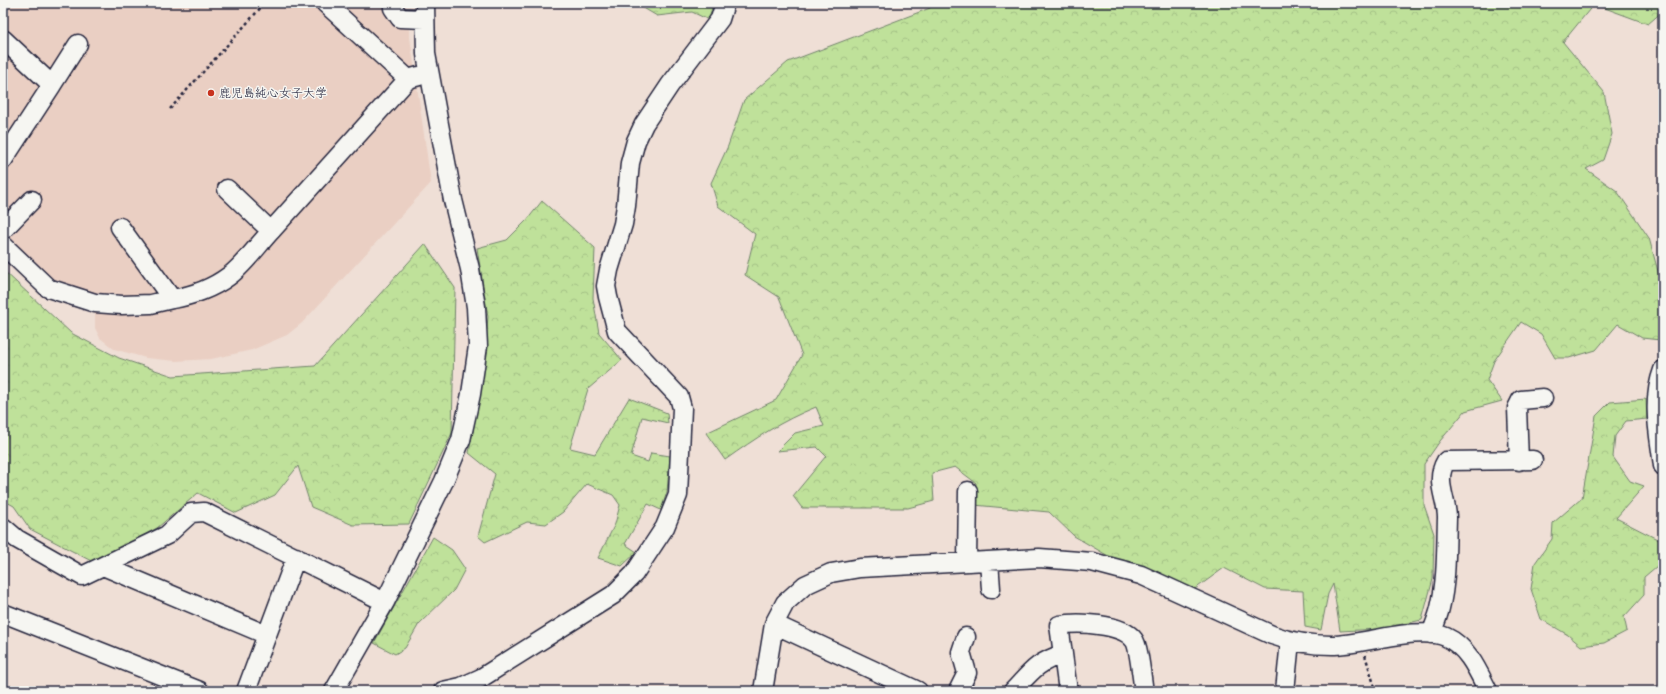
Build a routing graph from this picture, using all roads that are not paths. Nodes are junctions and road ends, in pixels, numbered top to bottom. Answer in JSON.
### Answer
{"nodes":[{"id":1,"x":325,"y":3,"type":"edge"},
{"id":2,"x":394,"y":3,"type":"edge"},
{"id":3,"x":725,"y":3,"type":"edge"},
{"id":4,"x":425,"y":11,"type":"edge"},
{"id":5,"x":3,"y":39,"type":"edge"},
{"id":6,"x":78,"y":44,"type":"dead end"},
{"id":7,"x":430,"y":74,"type":"junction"},
{"id":8,"x":408,"y":79,"type":"junction"},
{"id":9,"x":52,"y":85,"type":"junction"},
{"id":10,"x":3,"y":160,"type":"edge"},
{"id":11,"x":227,"y":189,"type":"dead end"},
{"id":12,"x":32,"y":200,"type":"dead end"},
{"id":13,"x":120,"y":227,"type":"dead end"},
{"id":14,"x":3,"y":230,"type":"edge"},
{"id":15,"x":271,"y":231,"type":"junction"},
{"id":16,"x":3,"y":245,"type":"edge"},
{"id":17,"x":172,"y":300,"type":"junction"},
{"id":18,"x":1663,"y":370,"type":"edge"},
{"id":19,"x":1543,"y":398,"type":"dead end"},
{"id":20,"x":1663,"y":466,"type":"edge"},
{"id":21,"x":968,"y":491,"type":"dead end"},
{"id":22,"x":3,"y":527,"type":"edge"},
{"id":23,"x":296,"y":556,"type":"junction"},
{"id":24,"x":989,"y":561,"type":"junction"},
{"id":25,"x":967,"y":562,"type":"junction"},
{"id":26,"x":103,"y":566,"type":"junction"},
{"id":27,"x":991,"y":589,"type":"dead end"},
{"id":28,"x":385,"y":602,"type":"junction"},
{"id":29,"x":3,"y":613,"type":"edge"},
{"id":30,"x":774,"y":624,"type":"junction"},
{"id":31,"x":1431,"y":634,"type":"junction"},
{"id":32,"x":267,"y":635,"type":"junction"},
{"id":33,"x":966,"y":637,"type":"dead end"},
{"id":34,"x":1290,"y":641,"type":"junction"},
{"id":35,"x":1063,"y":654,"type":"junction"},
{"id":36,"x":1019,"y":685,"type":"edge"},
{"id":37,"x":200,"y":691,"type":"edge"},
{"id":38,"x":246,"y":691,"type":"edge"},
{"id":39,"x":334,"y":691,"type":"edge"},
{"id":40,"x":443,"y":691,"type":"edge"},
{"id":41,"x":763,"y":691,"type":"edge"},
{"id":42,"x":918,"y":691,"type":"edge"},
{"id":43,"x":958,"y":691,"type":"edge"},
{"id":44,"x":1002,"y":691,"type":"edge"},
{"id":45,"x":1068,"y":691,"type":"edge"},
{"id":46,"x":1144,"y":691,"type":"edge"},
{"id":47,"x":1285,"y":691,"type":"edge"},
{"id":48,"x":1488,"y":691,"type":"edge"}],
"edges":[{"from":1,"to":8,"type":"street"},
{"from":2,"to":4,"type":"street"},
{"from":3,"to":40,"type":"street"},
{"from":4,"to":7,"type":"street"},
{"from":5,"to":9,"type":"street"},
{"from":6,"to":9,"type":"street"},
{"from":7,"to":8,"type":"street"},
{"from":7,"to":28,"type":"street"},
{"from":8,"to":15,"type":"street"},
{"from":9,"to":10,"type":"street"},
{"from":11,"to":15,"type":"street"},
{"from":12,"to":14,"type":"street"},
{"from":13,"to":17,"type":"street"},
{"from":15,"to":17,"type":"street"},
{"from":16,"to":17,"type":"street"},
{"from":18,"to":20,"type":"street"},
{"from":19,"to":31,"type":"street"},
{"from":21,"to":25,"type":"street"},
{"from":22,"to":26,"type":"street"},
{"from":23,"to":26,"type":"street"},
{"from":23,"to":28,"type":"street"},
{"from":23,"to":32,"type":"street"},
{"from":24,"to":25,"type":"street"},
{"from":24,"to":27,"type":"street"},
{"from":24,"to":34,"type":"street"},
{"from":25,"to":30,"type":"street"},
{"from":26,"to":32,"type":"street"},
{"from":28,"to":39,"type":"street"},
{"from":29,"to":37,"type":"street"},
{"from":30,"to":41,"type":"street"},
{"from":30,"to":42,"type":"street"},
{"from":31,"to":34,"type":"street"},
{"from":31,"to":48,"type":"street"},
{"from":32,"to":38,"type":"street"},
{"from":33,"to":43,"type":"street"},
{"from":34,"to":47,"type":"street"},
{"from":35,"to":36,"type":"street"},
{"from":35,"to":45,"type":"street"},
{"from":35,"to":46,"type":"street"},
{"from":36,"to":44,"type":"street"}]}
